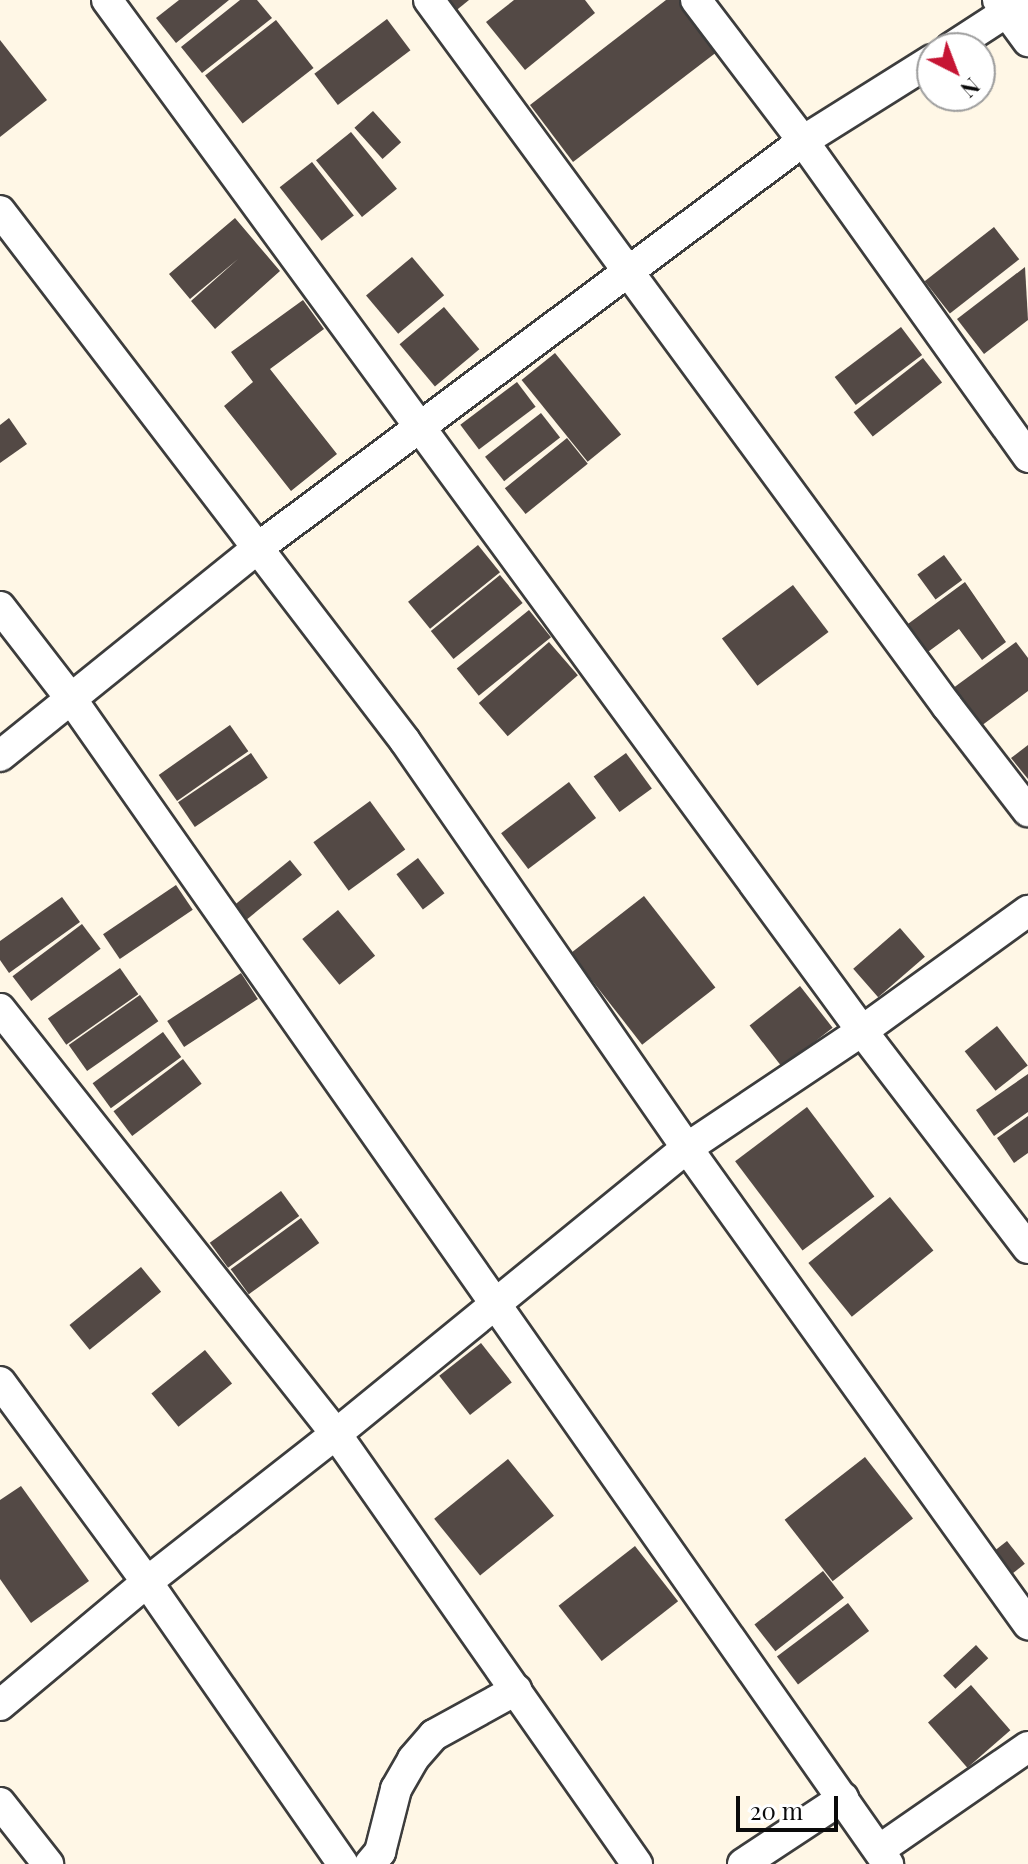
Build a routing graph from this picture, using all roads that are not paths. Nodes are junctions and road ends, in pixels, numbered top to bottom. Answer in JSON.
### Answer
{"nodes":[{"id":1,"x":107,"y":0,"type":"edge"},
{"id":2,"x":429,"y":0,"type":"edge"},
{"id":3,"x":696,"y":0,"type":"edge"},
{"id":4,"x":1010,"y":4,"type":"edge"},
{"id":5,"x":972,"y":32,"type":"edge"},
{"id":6,"x":1028,"y":41,"type":"edge"},
{"id":7,"x":916,"y":70,"type":"edge"},
{"id":8,"x":803,"y":141,"type":"junction"},
{"id":9,"x":0,"y":211,"type":"edge"},
{"id":10,"x":630,"y":272,"type":"junction"},
{"id":11,"x":421,"y":429,"type":"junction"},
{"id":12,"x":1028,"y":457,"type":"edge"},
{"id":13,"x":259,"y":547,"type":"junction"},
{"id":14,"x":0,"y":607,"type":"edge"},
{"id":15,"x":72,"y":700,"type":"junction"},
{"id":16,"x":0,"y":756,"type":"edge"},
{"id":17,"x":1028,"y":811,"type":"edge"},
{"id":18,"x":1028,"y":911,"type":"edge"},
{"id":19,"x":0,"y":1009,"type":"edge"},
{"id":20,"x":862,"y":1031,"type":"junction"},
{"id":21,"x":687,"y":1148,"type":"junction"},
{"id":22,"x":1028,"y":1248,"type":"edge"},
{"id":23,"x":496,"y":1303,"type":"junction"},
{"id":24,"x":0,"y":1382,"type":"edge"},
{"id":25,"x":336,"y":1434,"type":"junction"},
{"id":26,"x":147,"y":1582,"type":"junction"},
{"id":27,"x":1028,"y":1624,"type":"edge"},
{"id":28,"x":516,"y":1690,"type":"junction"},
{"id":29,"x":0,"y":1705,"type":"edge"},
{"id":30,"x":1028,"y":1747,"type":"edge"},
{"id":31,"x":843,"y":1798,"type":"junction"},
{"id":32,"x":0,"y":1803,"type":"edge"},
{"id":33,"x":883,"y":1857,"type":"edge"},
{"id":34,"x":48,"y":1864,"type":"edge"},
{"id":35,"x":343,"y":1864,"type":"edge"},
{"id":36,"x":370,"y":1864,"type":"edge"},
{"id":37,"x":637,"y":1864,"type":"edge"},
{"id":38,"x":743,"y":1864,"type":"edge"}],
"edges":[{"from":1,"to":11,"type":"street"},
{"from":2,"to":10,"type":"street"},
{"from":3,"to":8,"type":"street"},
{"from":4,"to":5,"type":"street"},
{"from":4,"to":6,"type":"street"},
{"from":7,"to":8,"type":"street"},
{"from":8,"to":10,"type":"street"},
{"from":8,"to":12,"type":"street"},
{"from":9,"to":13,"type":"street"},
{"from":10,"to":11,"type":"street"},
{"from":10,"to":17,"type":"street"},
{"from":11,"to":13,"type":"street"},
{"from":11,"to":20,"type":"street"},
{"from":13,"to":15,"type":"street"},
{"from":13,"to":21,"type":"street"},
{"from":14,"to":15,"type":"street"},
{"from":15,"to":16,"type":"street"},
{"from":15,"to":23,"type":"street"},
{"from":18,"to":20,"type":"street"},
{"from":19,"to":25,"type":"street"},
{"from":20,"to":21,"type":"street"},
{"from":20,"to":22,"type":"street"},
{"from":21,"to":23,"type":"street"},
{"from":21,"to":27,"type":"street"},
{"from":23,"to":25,"type":"street"},
{"from":23,"to":31,"type":"street"},
{"from":24,"to":26,"type":"street"},
{"from":25,"to":26,"type":"street"},
{"from":25,"to":28,"type":"street"},
{"from":26,"to":29,"type":"street"},
{"from":26,"to":35,"type":"street"},
{"from":28,"to":36,"type":"street"},
{"from":28,"to":37,"type":"street"},
{"from":30,"to":33,"type":"street"},
{"from":31,"to":33,"type":"street"},
{"from":31,"to":38,"type":"street"},
{"from":32,"to":34,"type":"street"}]}
